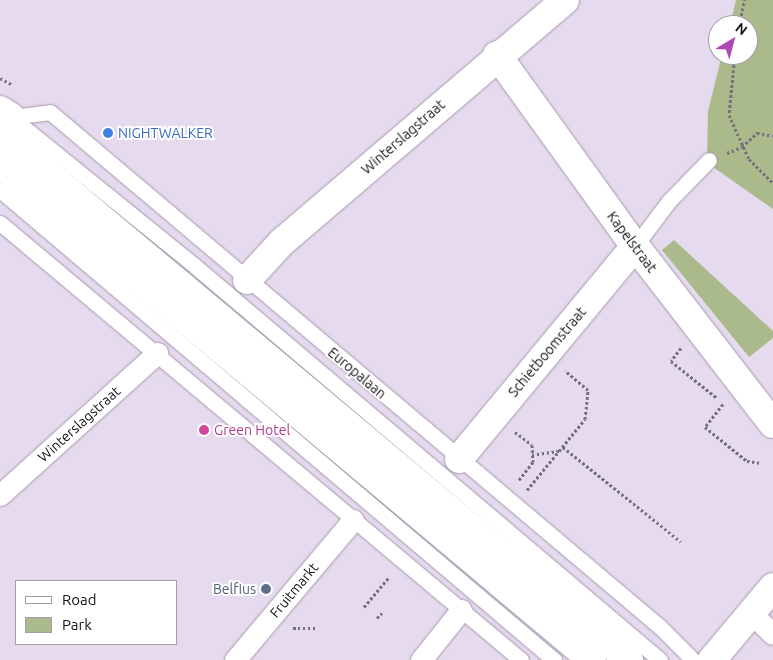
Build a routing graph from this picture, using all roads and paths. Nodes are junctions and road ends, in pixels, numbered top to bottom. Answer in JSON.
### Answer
{"nodes":[{"id":1,"x":565,"y":0,"type":"edge"},
{"id":2,"x":745,"y":0,"type":"edge"},
{"id":3,"x":741,"y":15,"type":"edge"},
{"id":4,"x":497,"y":56,"type":"junction"},
{"id":5,"x":735,"y":65,"type":"edge"},
{"id":6,"x":4,"y":120,"type":"edge"},
{"id":7,"x":773,"y":136,"type":"edge"},
{"id":8,"x":742,"y":147,"type":"junction"},
{"id":9,"x":709,"y":160,"type":"dead end"},
{"id":10,"x":0,"y":164,"type":"edge"},
{"id":11,"x":772,"y":181,"type":"edge"},
{"id":12,"x":0,"y":190,"type":"edge"},
{"id":13,"x":0,"y":223,"type":"edge"},
{"id":14,"x":635,"y":246,"type":"junction"},
{"id":15,"x":248,"y":280,"type":"junction"},
{"id":16,"x":157,"y":353,"type":"junction"},
{"id":17,"x":676,"y":355,"type":"dead end"},
{"id":18,"x":566,"y":372,"type":"dead end"},
{"id":19,"x":728,"y":398,"type":"dead end"},
{"id":20,"x":723,"y":403,"type":"junction"},
{"id":21,"x":773,"y":424,"type":"edge"},
{"id":22,"x":512,"y":430,"type":"dead end"},
{"id":23,"x":563,"y":447,"type":"junction"},
{"id":24,"x":559,"y":451,"type":"junction"},
{"id":25,"x":531,"y":455,"type":"junction"},
{"id":26,"x":459,"y":459,"type":"junction"},
{"id":27,"x":761,"y":463,"type":"dead end"},
{"id":28,"x":517,"y":482,"type":"dead end"},
{"id":29,"x":527,"y":490,"type":"dead end"},
{"id":30,"x":0,"y":495,"type":"edge"},
{"id":31,"x":353,"y":520,"type":"junction"},
{"id":32,"x":681,"y":542,"type":"dead end"},
{"id":33,"x":395,"y":569,"type":"dead end"},
{"id":34,"x":773,"y":587,"type":"edge"},
{"id":35,"x":364,"y":608,"type":"dead end"},
{"id":36,"x":382,"y":612,"type":"dead end"},
{"id":37,"x":751,"y":613,"type":"junction"},
{"id":38,"x":458,"y":614,"type":"junction"},
{"id":39,"x":377,"y":618,"type":"dead end"},
{"id":40,"x":773,"y":634,"type":"edge"},
{"id":41,"x":235,"y":660,"type":"edge"},
{"id":42,"x":421,"y":660,"type":"edge"},
{"id":43,"x":521,"y":660,"type":"edge"},
{"id":44,"x":554,"y":660,"type":"edge"},
{"id":45,"x":592,"y":660,"type":"edge"},
{"id":46,"x":629,"y":660,"type":"edge"},
{"id":47,"x":660,"y":660,"type":"edge"},
{"id":48,"x":693,"y":660,"type":"edge"},
{"id":49,"x":712,"y":660,"type":"edge"}],
"edges":[{"from":1,"to":4,"type":"main road","name":"Winterslagstraat"},
{"from":2,"to":3,"type":"path"},
{"from":4,"to":14,"type":"main road","name":"Kapelstraat"},
{"from":4,"to":15,"type":"main road","name":"Winterslagstraat"},
{"from":5,"to":8,"type":"path"},
{"from":6,"to":15,"type":"lane","name":"Europalaan"},
{"from":6,"to":46,"type":"main road"},
{"from":6,"to":47,"type":"lane","name":"Europalaan"},
{"from":7,"to":8,"type":"path"},
{"from":8,"to":11,"type":"path"},
{"from":9,"to":14,"type":"lane"},
{"from":10,"to":45,"type":"main road"},
{"from":12,"to":44,"type":"lane"},
{"from":13,"to":16,"type":"lane"},
{"from":14,"to":21,"type":"main road","name":"Kapelstraat"},
{"from":14,"to":26,"type":"main road","name":"Schietboomstraat"},
{"from":15,"to":26,"type":"lane","name":"Europalaan"},
{"from":16,"to":30,"type":"street","name":"Winterslagstraat"},
{"from":16,"to":31,"type":"lane"},
{"from":17,"to":20,"type":"path"},
{"from":18,"to":23,"type":"path"},
{"from":19,"to":20,"type":"path"},
{"from":20,"to":27,"type":"path"},
{"from":22,"to":25,"type":"path"},
{"from":23,"to":24,"type":"path"},
{"from":23,"to":32,"type":"path"},
{"from":24,"to":25,"type":"path"},
{"from":24,"to":29,"type":"path"},
{"from":25,"to":28,"type":"path"},
{"from":26,"to":48,"type":"lane","name":"Europalaan"},
{"from":31,"to":38,"type":"lane"},
{"from":31,"to":41,"type":"street","name":"Fruitmarkt"},
{"from":33,"to":35,"type":"path"},
{"from":34,"to":37,"type":"main road"},
{"from":36,"to":39,"type":"path"},
{"from":37,"to":40,"type":"street"},
{"from":37,"to":49,"type":"main road"},
{"from":38,"to":42,"type":"street"},
{"from":38,"to":43,"type":"lane"}]}
